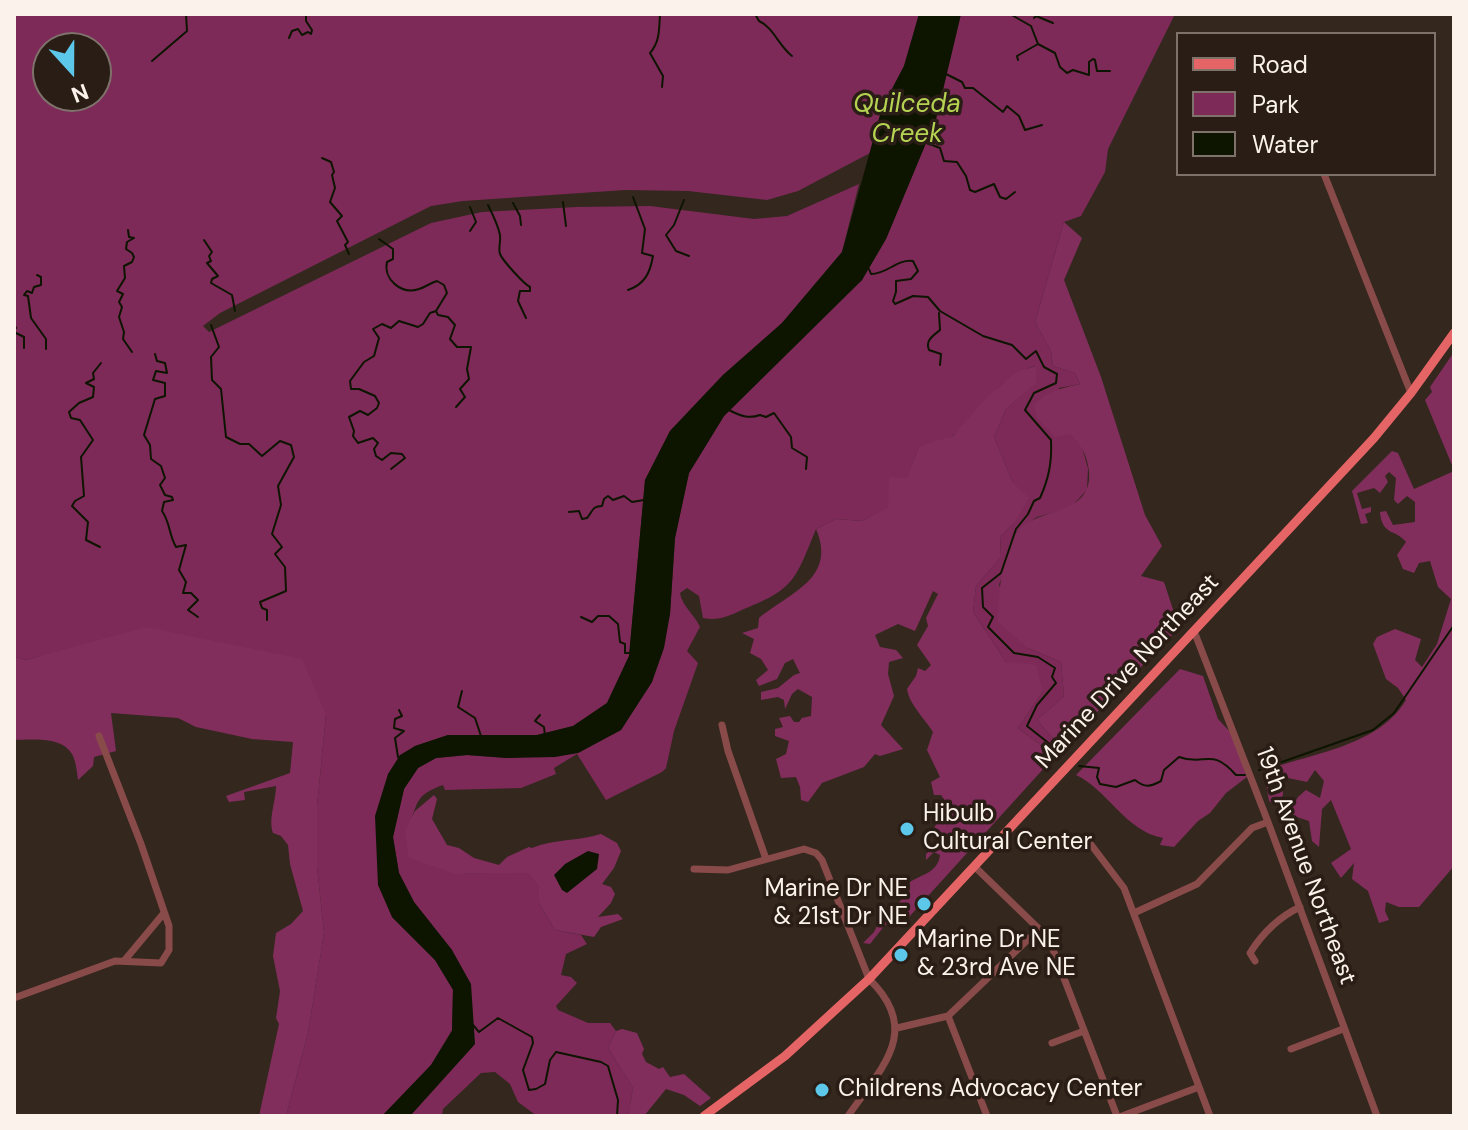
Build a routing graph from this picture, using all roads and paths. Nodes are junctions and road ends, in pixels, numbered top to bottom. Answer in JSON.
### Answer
{"nodes":[{"id":1,"x":1325,"y":176,"type":"edge"},
{"id":2,"x":1454,"y":333,"type":"edge"},
{"id":3,"x":1411,"y":393,"type":"junction"},
{"id":4,"x":1194,"y":631,"type":"junction"},
{"id":5,"x":722,"y":725,"type":"dead end"},
{"id":6,"x":99,"y":736,"type":"dead end"},
{"id":7,"x":1268,"y":822,"type":"junction"},
{"id":8,"x":1089,"y":842,"type":"dead end"},
{"id":9,"x":766,"y":859,"type":"junction"},
{"id":10,"x":974,"y":866,"type":"junction"},
{"id":11,"x":694,"y":869,"type":"dead end"},
{"id":12,"x":1300,"y":907,"type":"junction"},
{"id":13,"x":164,"y":913,"type":"junction"},
{"id":14,"x":1134,"y":913,"type":"junction"},
{"id":15,"x":1039,"y":929,"type":"junction"},
{"id":16,"x":124,"y":961,"type":"junction"},
{"id":17,"x":1255,"y":961,"type":"dead end"},
{"id":18,"x":869,"y":979,"type":"junction"},
{"id":19,"x":14,"y":998,"type":"edge"},
{"id":20,"x":948,"y":1016,"type":"junction"},
{"id":21,"x":897,"y":1028,"type":"junction"},
{"id":22,"x":1343,"y":1029,"type":"junction"},
{"id":23,"x":1084,"y":1031,"type":"junction"},
{"id":24,"x":1052,"y":1043,"type":"dead end"},
{"id":25,"x":1291,"y":1049,"type":"dead end"},
{"id":26,"x":1199,"y":1087,"type":"junction"},
{"id":27,"x":704,"y":1116,"type":"edge"},
{"id":28,"x":848,"y":1116,"type":"edge"},
{"id":29,"x":987,"y":1116,"type":"edge"},
{"id":30,"x":1120,"y":1116,"type":"edge"},
{"id":31,"x":1210,"y":1116,"type":"edge"},
{"id":32,"x":1377,"y":1116,"type":"edge"}],
"edges":[{"from":1,"to":3,"type":"street"},
{"from":2,"to":3,"type":"main road","name":"Marine Drive Northeast"},
{"from":3,"to":4,"type":"main road","name":"Marine Drive Northeast"},
{"from":4,"to":7,"type":"street","name":"19th Avenue Northeast"},
{"from":4,"to":10,"type":"main road","name":"Marine Drive Northeast"},
{"from":5,"to":9,"type":"street"},
{"from":6,"to":13,"type":"street"},
{"from":7,"to":12,"type":"street","name":"19th Avenue Northeast"},
{"from":7,"to":14,"type":"street"},
{"from":8,"to":14,"type":"street"},
{"from":9,"to":11,"type":"street"},
{"from":9,"to":18,"type":"street"},
{"from":10,"to":15,"type":"street"},
{"from":10,"to":18,"type":"main road","name":"Marine Drive Northeast"},
{"from":12,"to":17,"type":"street"},
{"from":12,"to":22,"type":"street","name":"19th Avenue Northeast"},
{"from":13,"to":16,"type":"street"},
{"from":13,"to":16,"type":"street"},
{"from":14,"to":26,"type":"street"},
{"from":15,"to":20,"type":"street"},
{"from":15,"to":23,"type":"street"},
{"from":16,"to":19,"type":"street"},
{"from":18,"to":21,"type":"street"},
{"from":18,"to":27,"type":"main road","name":"Marine Drive Northeast"},
{"from":20,"to":21,"type":"street"},
{"from":20,"to":29,"type":"street"},
{"from":21,"to":28,"type":"street"},
{"from":22,"to":25,"type":"street"},
{"from":22,"to":32,"type":"street","name":"19th Avenue Northeast"},
{"from":23,"to":24,"type":"street"},
{"from":23,"to":30,"type":"street"},
{"from":26,"to":30,"type":"street"},
{"from":26,"to":31,"type":"street"}]}
